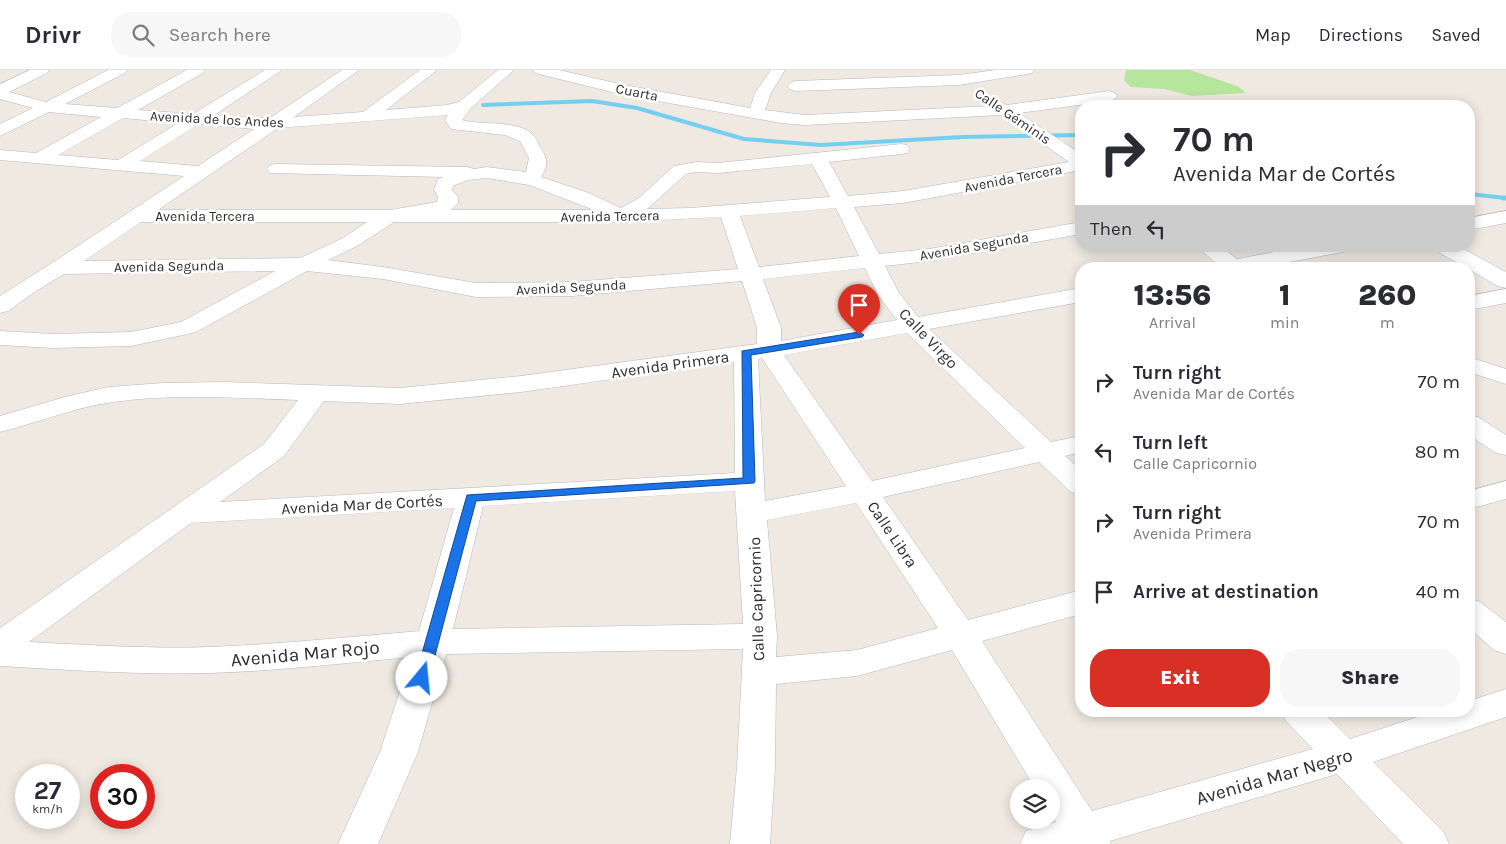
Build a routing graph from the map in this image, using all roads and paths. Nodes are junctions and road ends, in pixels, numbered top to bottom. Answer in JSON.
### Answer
{"nodes":[{"id":1,"x":42,"y":70,"type":"edge"},
{"id":2,"x":120,"y":70,"type":"edge"},
{"id":3,"x":198,"y":70,"type":"edge"},
{"id":4,"x":275,"y":70,"type":"edge"},
{"id":5,"x":352,"y":70,"type":"edge"},
{"id":6,"x":430,"y":70,"type":"edge"},
{"id":7,"x":506,"y":70,"type":"edge"},
{"id":8,"x":540,"y":70,"type":"edge"},
{"id":9,"x":778,"y":70,"type":"edge"},
{"id":10,"x":944,"y":70,"type":"edge"},
{"id":11,"x":1026,"y":70,"type":"edge"},
{"id":12,"x":959,"y":80,"type":"junction"},
{"id":13,"x":795,"y":86,"type":"dead end"},
{"id":14,"x":0,"y":90,"type":"edge"},
{"id":15,"x":0,"y":94,"type":"edge"},
{"id":16,"x":1109,"y":96,"type":"dead end"},
{"id":17,"x":1079,"y":100,"type":"edge"},
{"id":18,"x":1075,"y":101,"type":"edge"},
{"id":19,"x":465,"y":105,"type":"junction"},
{"id":20,"x":46,"y":107,"type":"junction"},
{"id":21,"x":1004,"y":110,"type":"junction"},
{"id":22,"x":120,"y":113,"type":"junction"},
{"id":23,"x":756,"y":113,"type":"junction"},
{"id":24,"x":366,"y":117,"type":"junction"},
{"id":25,"x":195,"y":119,"type":"junction"},
{"id":26,"x":273,"y":124,"type":"junction"},
{"id":27,"x":0,"y":130,"type":"edge"},
{"id":28,"x":901,"y":149,"type":"dead end"},
{"id":29,"x":0,"y":155,"type":"edge"},
{"id":30,"x":39,"y":158,"type":"junction"},
{"id":31,"x":818,"y":159,"type":"junction"},
{"id":32,"x":1075,"y":159,"type":"edge"},
{"id":33,"x":1075,"y":164,"type":"edge"},
{"id":34,"x":122,"y":165,"type":"junction"},
{"id":35,"x":276,"y":169,"type":"dead end"},
{"id":36,"x":202,"y":172,"type":"junction"},
{"id":37,"x":483,"y":173,"type":"junction"},
{"id":38,"x":531,"y":178,"type":"junction"},
{"id":39,"x":843,"y":203,"type":"junction"},
{"id":40,"x":728,"y":212,"type":"junction"},
{"id":41,"x":136,"y":216,"type":"junction"},
{"id":42,"x":390,"y":216,"type":"junction"},
{"id":43,"x":622,"y":216,"type":"junction"},
{"id":44,"x":1506,"y":217,"type":"edge"},
{"id":45,"x":1475,"y":223,"type":"edge"},
{"id":46,"x":1075,"y":229,"type":"edge"},
{"id":47,"x":1212,"y":252,"type":"edge"},
{"id":48,"x":1312,"y":252,"type":"edge"},
{"id":49,"x":1453,"y":252,"type":"edge"},
{"id":50,"x":872,"y":262,"type":"junction"},
{"id":51,"x":1222,"y":262,"type":"edge"},
{"id":52,"x":1259,"y":262,"type":"edge"},
{"id":53,"x":1471,"y":262,"type":"edge"},
{"id":54,"x":304,"y":264,"type":"junction"},
{"id":55,"x":1475,"y":264,"type":"edge"},
{"id":56,"x":60,"y":268,"type":"junction"},
{"id":57,"x":751,"y":274,"type":"junction"},
{"id":58,"x":1506,"y":281,"type":"edge"},
{"id":59,"x":1506,"y":296,"type":"edge"},
{"id":60,"x":1075,"y":297,"type":"edge"},
{"id":61,"x":1475,"y":302,"type":"edge"},
{"id":62,"x":0,"y":306,"type":"edge"},
{"id":63,"x":912,"y":326,"type":"junction"},
{"id":64,"x":0,"y":338,"type":"edge"},
{"id":65,"x":758,"y":352,"type":"junction"},
{"id":66,"x":1475,"y":366,"type":"edge"},
{"id":67,"x":1506,"y":376,"type":"edge"},
{"id":68,"x":316,"y":394,"type":"junction"},
{"id":69,"x":0,"y":424,"type":"edge"},
{"id":70,"x":1475,"y":427,"type":"edge"},
{"id":71,"x":1075,"y":445,"type":"edge"},
{"id":72,"x":1506,"y":448,"type":"edge"},
{"id":73,"x":1048,"y":452,"type":"junction"},
{"id":74,"x":1075,"y":480,"type":"edge"},
{"id":75,"x":749,"y":481,"type":"junction"},
{"id":76,"x":1506,"y":490,"type":"edge"},
{"id":77,"x":865,"y":492,"type":"junction"},
{"id":78,"x":471,"y":498,"type":"junction"},
{"id":79,"x":1475,"y":498,"type":"edge"},
{"id":80,"x":752,"y":513,"type":"junction"},
{"id":81,"x":184,"y":514,"type":"junction"},
{"id":82,"x":1075,"y":604,"type":"edge"},
{"id":83,"x":1475,"y":615,"type":"edge"},
{"id":84,"x":960,"y":634,"type":"junction"},
{"id":85,"x":760,"y":636,"type":"junction"},
{"id":86,"x":1506,"y":641,"type":"edge"},
{"id":87,"x":433,"y":642,"type":"junction"},
{"id":88,"x":0,"y":645,"type":"edge"},
{"id":89,"x":0,"y":653,"type":"edge"},
{"id":90,"x":758,"y":672,"type":"junction"},
{"id":91,"x":1506,"y":703,"type":"edge"},
{"id":92,"x":1475,"y":713,"type":"edge"},
{"id":93,"x":1305,"y":717,"type":"edge"},
{"id":94,"x":1463,"y":717,"type":"edge"},
{"id":95,"x":1342,"y":757,"type":"junction"},
{"id":96,"x":1086,"y":837,"type":"edge"},
{"id":97,"x":358,"y":844,"type":"edge"},
{"id":98,"x":750,"y":844,"type":"edge"},
{"id":99,"x":1040,"y":844,"type":"edge"},
{"id":100,"x":1429,"y":844,"type":"edge"}],
"edges":[{"from":1,"to":14,"type":"street"},
{"from":2,"to":20,"type":"street"},
{"from":3,"to":22,"type":"street"},
{"from":4,"to":25,"type":"street"},
{"from":5,"to":26,"type":"street"},
{"from":6,"to":24,"type":"street"},
{"from":7,"to":19,"type":"street"},
{"from":8,"to":23,"type":"street","name":"Cuarta"},
{"from":9,"to":23,"type":"street"},
{"from":10,"to":12,"type":"street","name":"Calle Géminis"},
{"from":11,"to":12,"type":"street"},
{"from":12,"to":13,"type":"street"},
{"from":12,"to":21,"type":"street","name":"Calle Géminis"},
{"from":15,"to":20,"type":"street","name":"Avenida de los Andes"},
{"from":16,"to":17,"type":"street","name":"Cuarta"},
{"from":18,"to":21,"type":"street","name":"Cuarta"},
{"from":19,"to":24,"type":"street","name":"Avenida de los Andes"},
{"from":19,"to":38,"type":"street"},
{"from":20,"to":22,"type":"street","name":"Avenida de los Andes"},
{"from":20,"to":27,"type":"street"},
{"from":21,"to":23,"type":"street","name":"Cuarta"},
{"from":21,"to":32,"type":"street","name":"Calle Géminis"},
{"from":22,"to":25,"type":"street","name":"Avenida de los Andes"},
{"from":22,"to":30,"type":"street"},
{"from":24,"to":26,"type":"street","name":"Avenida de los Andes"},
{"from":25,"to":26,"type":"street","name":"Avenida de los Andes"},
{"from":25,"to":34,"type":"street"},
{"from":26,"to":36,"type":"street"},
{"from":28,"to":31,"type":"street"},
{"from":29,"to":30,"type":"street"},
{"from":30,"to":34,"type":"street"},
{"from":31,"to":39,"type":"street","name":"Calle Virgo"},
{"from":31,"to":43,"type":"street"},
{"from":33,"to":39,"type":"street","name":"Avenida Tercera"},
{"from":34,"to":36,"type":"street"},
{"from":35,"to":37,"type":"street"},
{"from":36,"to":41,"type":"street"},
{"from":37,"to":38,"type":"street"},
{"from":37,"to":42,"type":"street"},
{"from":38,"to":43,"type":"street"},
{"from":39,"to":40,"type":"street","name":"Avenida Tercera"},
{"from":39,"to":50,"type":"street","name":"Calle Virgo"},
{"from":40,"to":43,"type":"street","name":"Avenida Tercera"},
{"from":40,"to":57,"type":"street","name":"Calle Libra"},
{"from":41,"to":42,"type":"street","name":"Avenida Tercera"},
{"from":41,"to":56,"type":"street"},
{"from":42,"to":43,"type":"street","name":"Avenida Tercera"},
{"from":42,"to":54,"type":"street"},
{"from":44,"to":45,"type":"street"},
{"from":46,"to":50,"type":"street","name":"Avenida Segunda"},
{"from":47,"to":51,"type":"street"},
{"from":48,"to":52,"type":"street"},
{"from":49,"to":53,"type":"street"},
{"from":50,"to":57,"type":"street","name":"Avenida Segunda"},
{"from":50,"to":63,"type":"street","name":"Calle Virgo"},
{"from":54,"to":56,"type":"street","name":"Avenida Segunda"},
{"from":54,"to":57,"type":"street","name":"Avenida Segunda"},
{"from":54,"to":64,"type":"street"},
{"from":55,"to":58,"type":"street"},
{"from":56,"to":62,"type":"street"},
{"from":57,"to":65,"type":"street","name":"Calle Libra"},
{"from":59,"to":61,"type":"street"},
{"from":60,"to":63,"type":"street","name":"Avenida Primera"},
{"from":63,"to":65,"type":"street","name":"Avenida Primera"},
{"from":63,"to":73,"type":"street","name":"Calle Virgo"},
{"from":65,"to":68,"type":"street","name":"Avenida Primera"},
{"from":65,"to":75,"type":"street","name":"Calle Capricornio"},
{"from":65,"to":77,"type":"street","name":"Calle Libra"},
{"from":66,"to":67,"type":"street"},
{"from":68,"to":69,"type":"street","name":"Avenida Primera"},
{"from":68,"to":81,"type":"street"},
{"from":70,"to":72,"type":"street"},
{"from":71,"to":73,"type":"street"},
{"from":73,"to":74,"type":"street","name":"Calle Virgo"},
{"from":73,"to":77,"type":"street"},
{"from":75,"to":78,"type":"street","name":"Avenida Mar de Cortés"},
{"from":75,"to":80,"type":"street","name":"Calle Capricornio"},
{"from":76,"to":79,"type":"street"},
{"from":77,"to":80,"type":"street"},
{"from":77,"to":84,"type":"street","name":"Calle Libra"},
{"from":78,"to":81,"type":"street","name":"Avenida Mar de Cortés"},
{"from":78,"to":87,"type":"street"},
{"from":80,"to":85,"type":"street","name":"Calle Capricornio"},
{"from":81,"to":88,"type":"street"},
{"from":82,"to":84,"type":"street"},
{"from":83,"to":86,"type":"street"},
{"from":84,"to":90,"type":"street"},
{"from":84,"to":96,"type":"street","name":"Calle Libra"},
{"from":85,"to":87,"type":"street","name":"Avenida Mar Rojo"},
{"from":85,"to":90,"type":"street","name":"Calle Capricornio"},
{"from":87,"to":89,"type":"street","name":"Avenida Mar Rojo"},
{"from":87,"to":97,"type":"street"},
{"from":90,"to":98,"type":"street","name":"Calle Capricornio"},
{"from":91,"to":92,"type":"street","name":"Avenida Mar Negro"},
{"from":93,"to":95,"type":"street"},
{"from":94,"to":95,"type":"street","name":"Avenida Mar Negro"},
{"from":95,"to":96,"type":"street","name":"Avenida Mar Negro"},
{"from":95,"to":100,"type":"street"},
{"from":96,"to":99,"type":"street","name":"Avenida Mar Negro"}]}
